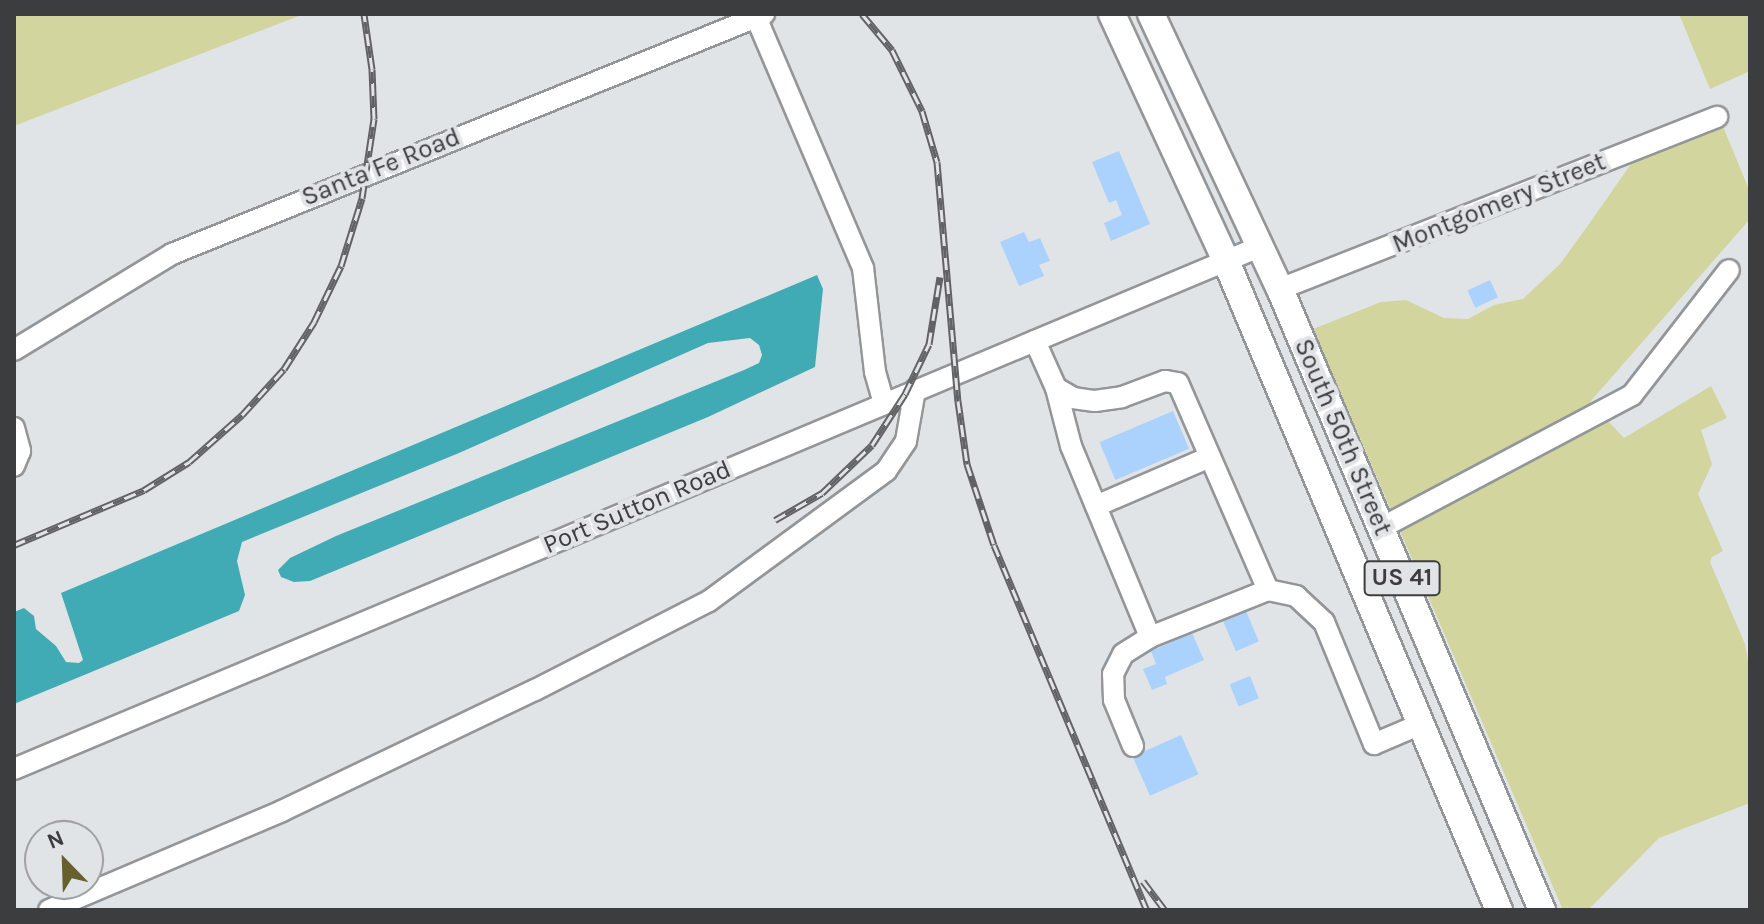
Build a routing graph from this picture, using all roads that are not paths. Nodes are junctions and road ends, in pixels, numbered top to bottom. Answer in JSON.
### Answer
{"nodes":[{"id":1,"x":1112,"y":14,"type":"edge"},
{"id":2,"x":1151,"y":14,"type":"edge"},
{"id":3,"x":760,"y":16,"type":"edge"},
{"id":4,"x":1717,"y":117,"type":"dead end"},
{"id":5,"x":1261,"y":246,"type":"junction"},
{"id":6,"x":1226,"y":261,"type":"junction"},
{"id":7,"x":1729,"y":270,"type":"dead end"},
{"id":8,"x":1280,"y":289,"type":"junction"},
{"id":9,"x":1035,"y":341,"type":"junction"},
{"id":10,"x":14,"y":350,"type":"edge"},
{"id":11,"x":1056,"y":388,"type":"junction"},
{"id":12,"x":915,"y":390,"type":"junction"},
{"id":13,"x":884,"y":403,"type":"junction"},
{"id":14,"x":14,"y":428,"type":"edge"},
{"id":15,"x":1210,"y":457,"type":"junction"},
{"id":16,"x":14,"y":466,"type":"edge"},
{"id":17,"x":1096,"y":506,"type":"junction"},
{"id":18,"x":1381,"y":528,"type":"junction"},
{"id":19,"x":1268,"y":590,"type":"junction"},
{"id":20,"x":1150,"y":637,"type":"junction"},
{"id":21,"x":1421,"y":724,"type":"junction"},
{"id":22,"x":1133,"y":746,"type":"dead end"},
{"id":23,"x":14,"y":769,"type":"edge"},
{"id":24,"x":49,"y":910,"type":"edge"},
{"id":25,"x":1499,"y":910,"type":"edge"},
{"id":26,"x":1542,"y":910,"type":"edge"}],
"edges":[{"from":1,"to":6,"type":"main road","name":"South 50th Street","number":"US 41"},
{"from":2,"to":5,"type":"main road","name":"South 50th Street","number":"US 41"},
{"from":3,"to":10,"type":"street","name":"Santa Fe Road"},
{"from":3,"to":13,"type":"street"},
{"from":4,"to":8,"type":"street","name":"Montgomery Street"},
{"from":5,"to":6,"type":"street","name":"Port Sutton Road"},
{"from":5,"to":8,"type":"main road","name":"South 50th Street","number":"US 41"},
{"from":6,"to":9,"type":"street","name":"Port Sutton Road"},
{"from":6,"to":21,"type":"main road","name":"South 50th Street","number":"US 41"},
{"from":7,"to":18,"type":"street"},
{"from":8,"to":18,"type":"main road","name":"South 50th Street","number":"US 41"},
{"from":9,"to":11,"type":"street"},
{"from":9,"to":12,"type":"street","name":"Port Sutton Road"},
{"from":11,"to":15,"type":"street"},
{"from":11,"to":17,"type":"street"},
{"from":12,"to":13,"type":"street","name":"Port Sutton Road"},
{"from":12,"to":24,"type":"street"},
{"from":13,"to":23,"type":"street","name":"Port Sutton Road"},
{"from":14,"to":16,"type":"street"},
{"from":15,"to":17,"type":"street"},
{"from":15,"to":19,"type":"street"},
{"from":17,"to":20,"type":"street"},
{"from":18,"to":26,"type":"main road","name":"South 50th Street","number":"US 41"},
{"from":19,"to":20,"type":"street"},
{"from":19,"to":21,"type":"street"},
{"from":20,"to":22,"type":"street"},
{"from":21,"to":25,"type":"main road","name":"South 50th Street","number":"US 41"}]}
